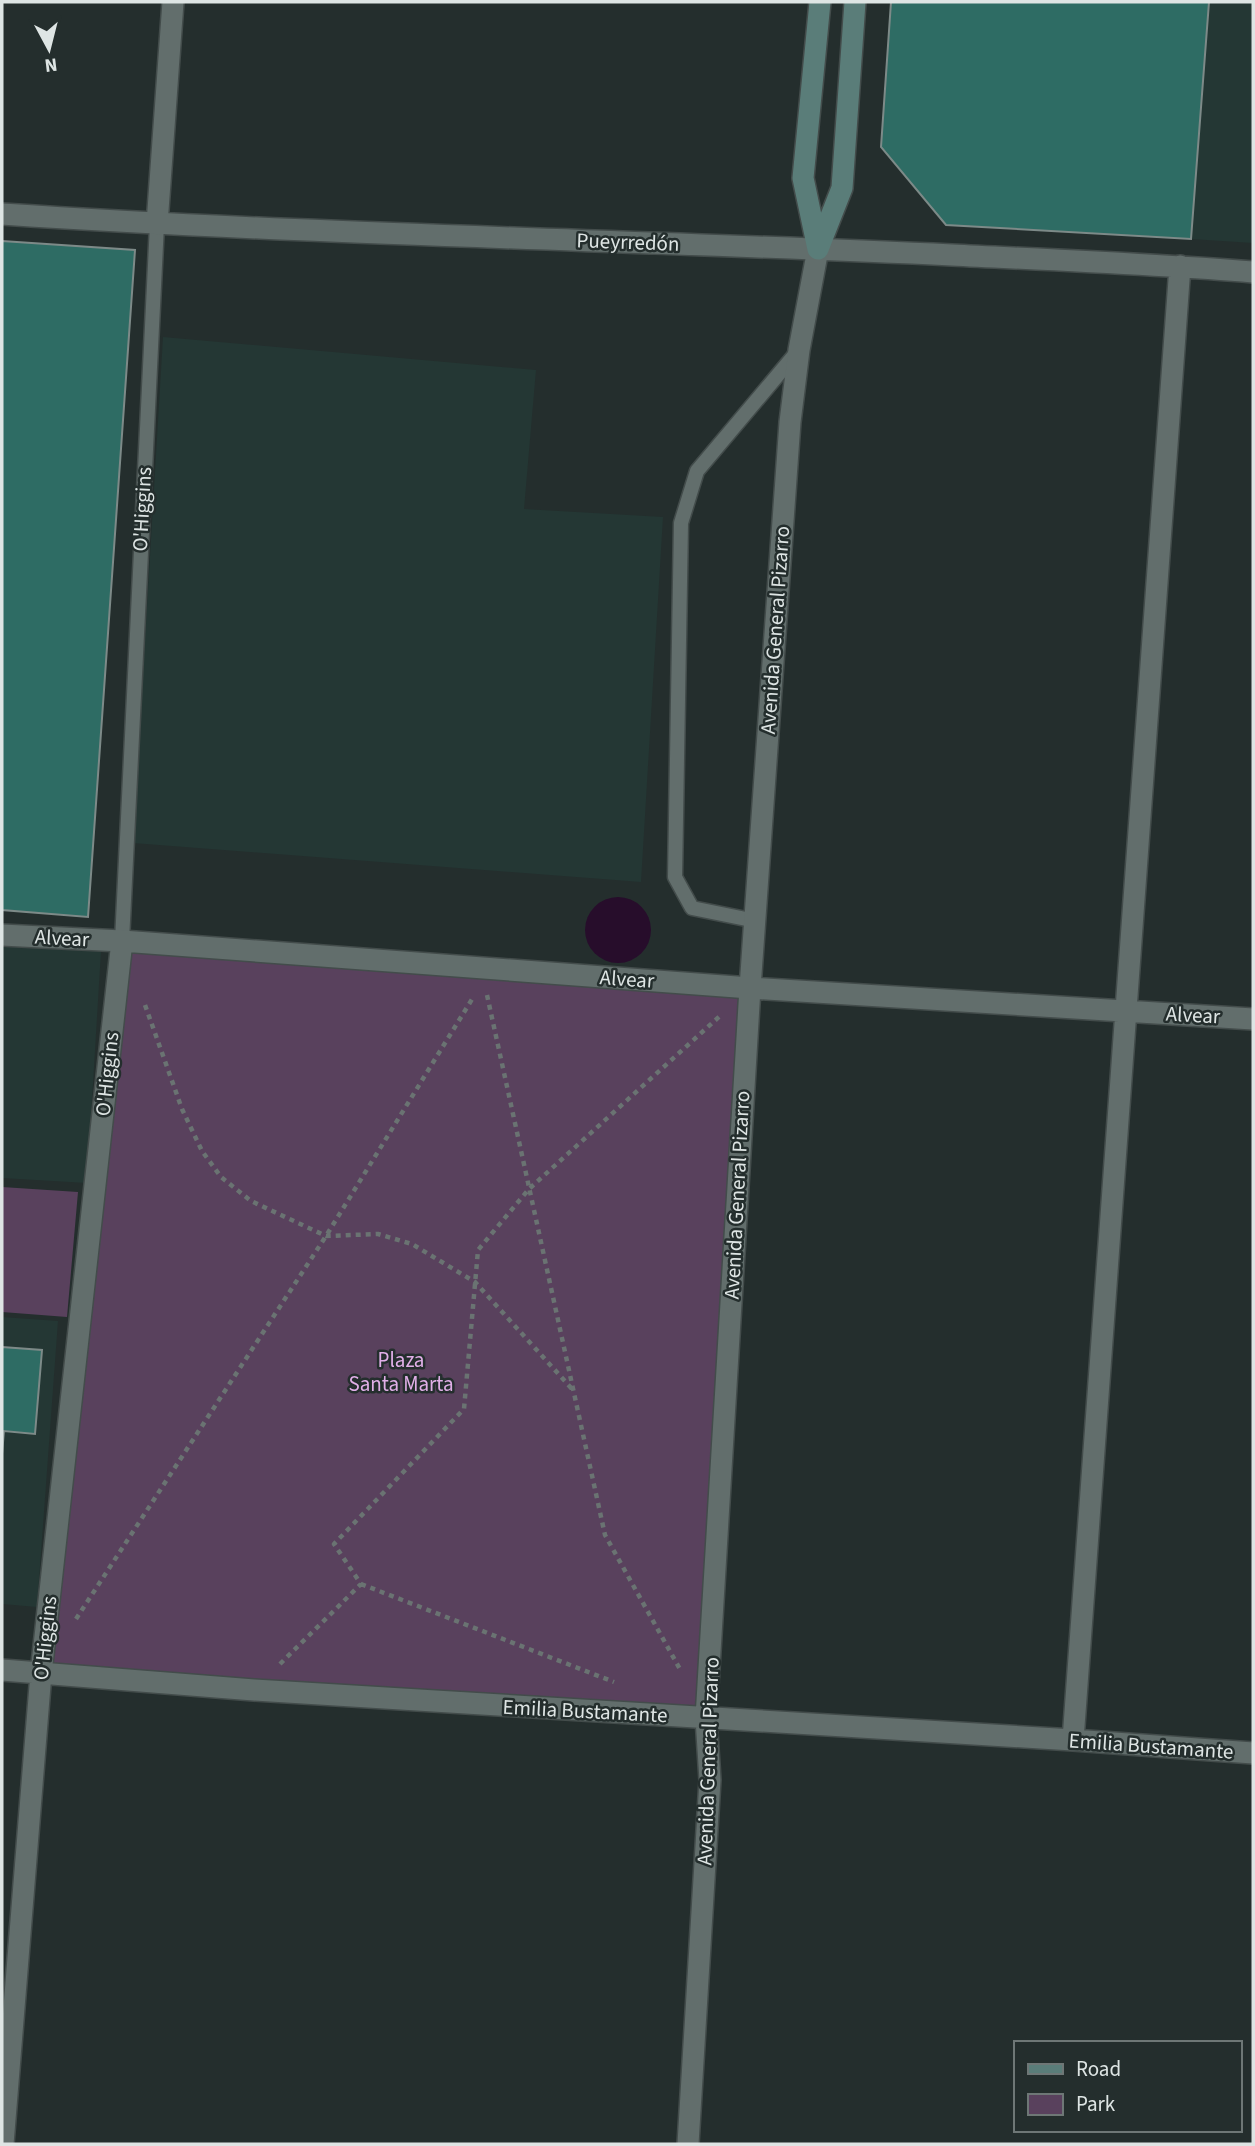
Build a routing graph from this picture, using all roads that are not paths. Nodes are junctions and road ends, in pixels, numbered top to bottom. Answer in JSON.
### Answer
{"nodes":[{"id":1,"x":173,"y":2,"type":"edge"},
{"id":2,"x":820,"y":2,"type":"edge"},
{"id":3,"x":855,"y":2,"type":"edge"},
{"id":4,"x":2,"y":214,"type":"edge"},
{"id":5,"x":156,"y":224,"type":"junction"},
{"id":6,"x":818,"y":249,"type":"junction"},
{"id":7,"x":1180,"y":266,"type":"junction"},
{"id":8,"x":1253,"y":272,"type":"edge"},
{"id":9,"x":799,"y":350,"type":"junction"},
{"id":10,"x":756,"y":921,"type":"junction"},
{"id":11,"x":2,"y":935,"type":"edge"},
{"id":12,"x":122,"y":941,"type":"junction"},
{"id":13,"x":750,"y":988,"type":"junction"},
{"id":14,"x":1125,"y":1012,"type":"junction"},
{"id":15,"x":1253,"y":1018,"type":"edge"},
{"id":16,"x":2,"y":1670,"type":"edge"},
{"id":17,"x":41,"y":1673,"type":"junction"},
{"id":18,"x":706,"y":1718,"type":"junction"},
{"id":19,"x":1073,"y":1740,"type":"junction"},
{"id":20,"x":1253,"y":1753,"type":"edge"},
{"id":21,"x":3,"y":2144,"type":"edge"},
{"id":22,"x":688,"y":2144,"type":"edge"}],
"edges":[{"from":1,"to":5,"type":"street","name":"O'Higgins"},
{"from":2,"to":6,"type":"street"},
{"from":3,"to":6,"type":"street"},
{"from":4,"to":5,"type":"street","name":"Pueyrredón"},
{"from":5,"to":6,"type":"street","name":"Pueyrredón"},
{"from":5,"to":12,"type":"lane","name":"O'Higgins"},
{"from":6,"to":7,"type":"street","name":"Pueyrredón"},
{"from":6,"to":9,"type":"street","name":"Avenida General Pizarro"},
{"from":7,"to":8,"type":"street","name":"Pueyrredón"},
{"from":7,"to":14,"type":"street"},
{"from":9,"to":10,"type":"street","name":"Avenida General Pizarro"},
{"from":9,"to":10,"type":"lane"},
{"from":10,"to":13,"type":"street","name":"Avenida General Pizarro"},
{"from":11,"to":12,"type":"street","name":"Alvear"},
{"from":12,"to":13,"type":"street","name":"Alvear"},
{"from":12,"to":17,"type":"street","name":"O'Higgins"},
{"from":13,"to":14,"type":"street","name":"Alvear"},
{"from":13,"to":18,"type":"street","name":"Avenida General Pizarro"},
{"from":14,"to":15,"type":"street","name":"Alvear"},
{"from":14,"to":19,"type":"street"},
{"from":16,"to":17,"type":"street","name":"Emilia Bustamante"},
{"from":17,"to":18,"type":"street","name":"Emilia Bustamante"},
{"from":17,"to":21,"type":"street","name":"O'Higgins"},
{"from":18,"to":19,"type":"street","name":"Emilia Bustamante"},
{"from":18,"to":22,"type":"street","name":"Avenida General Pizarro"},
{"from":19,"to":20,"type":"street","name":"Emilia Bustamante"}]}
